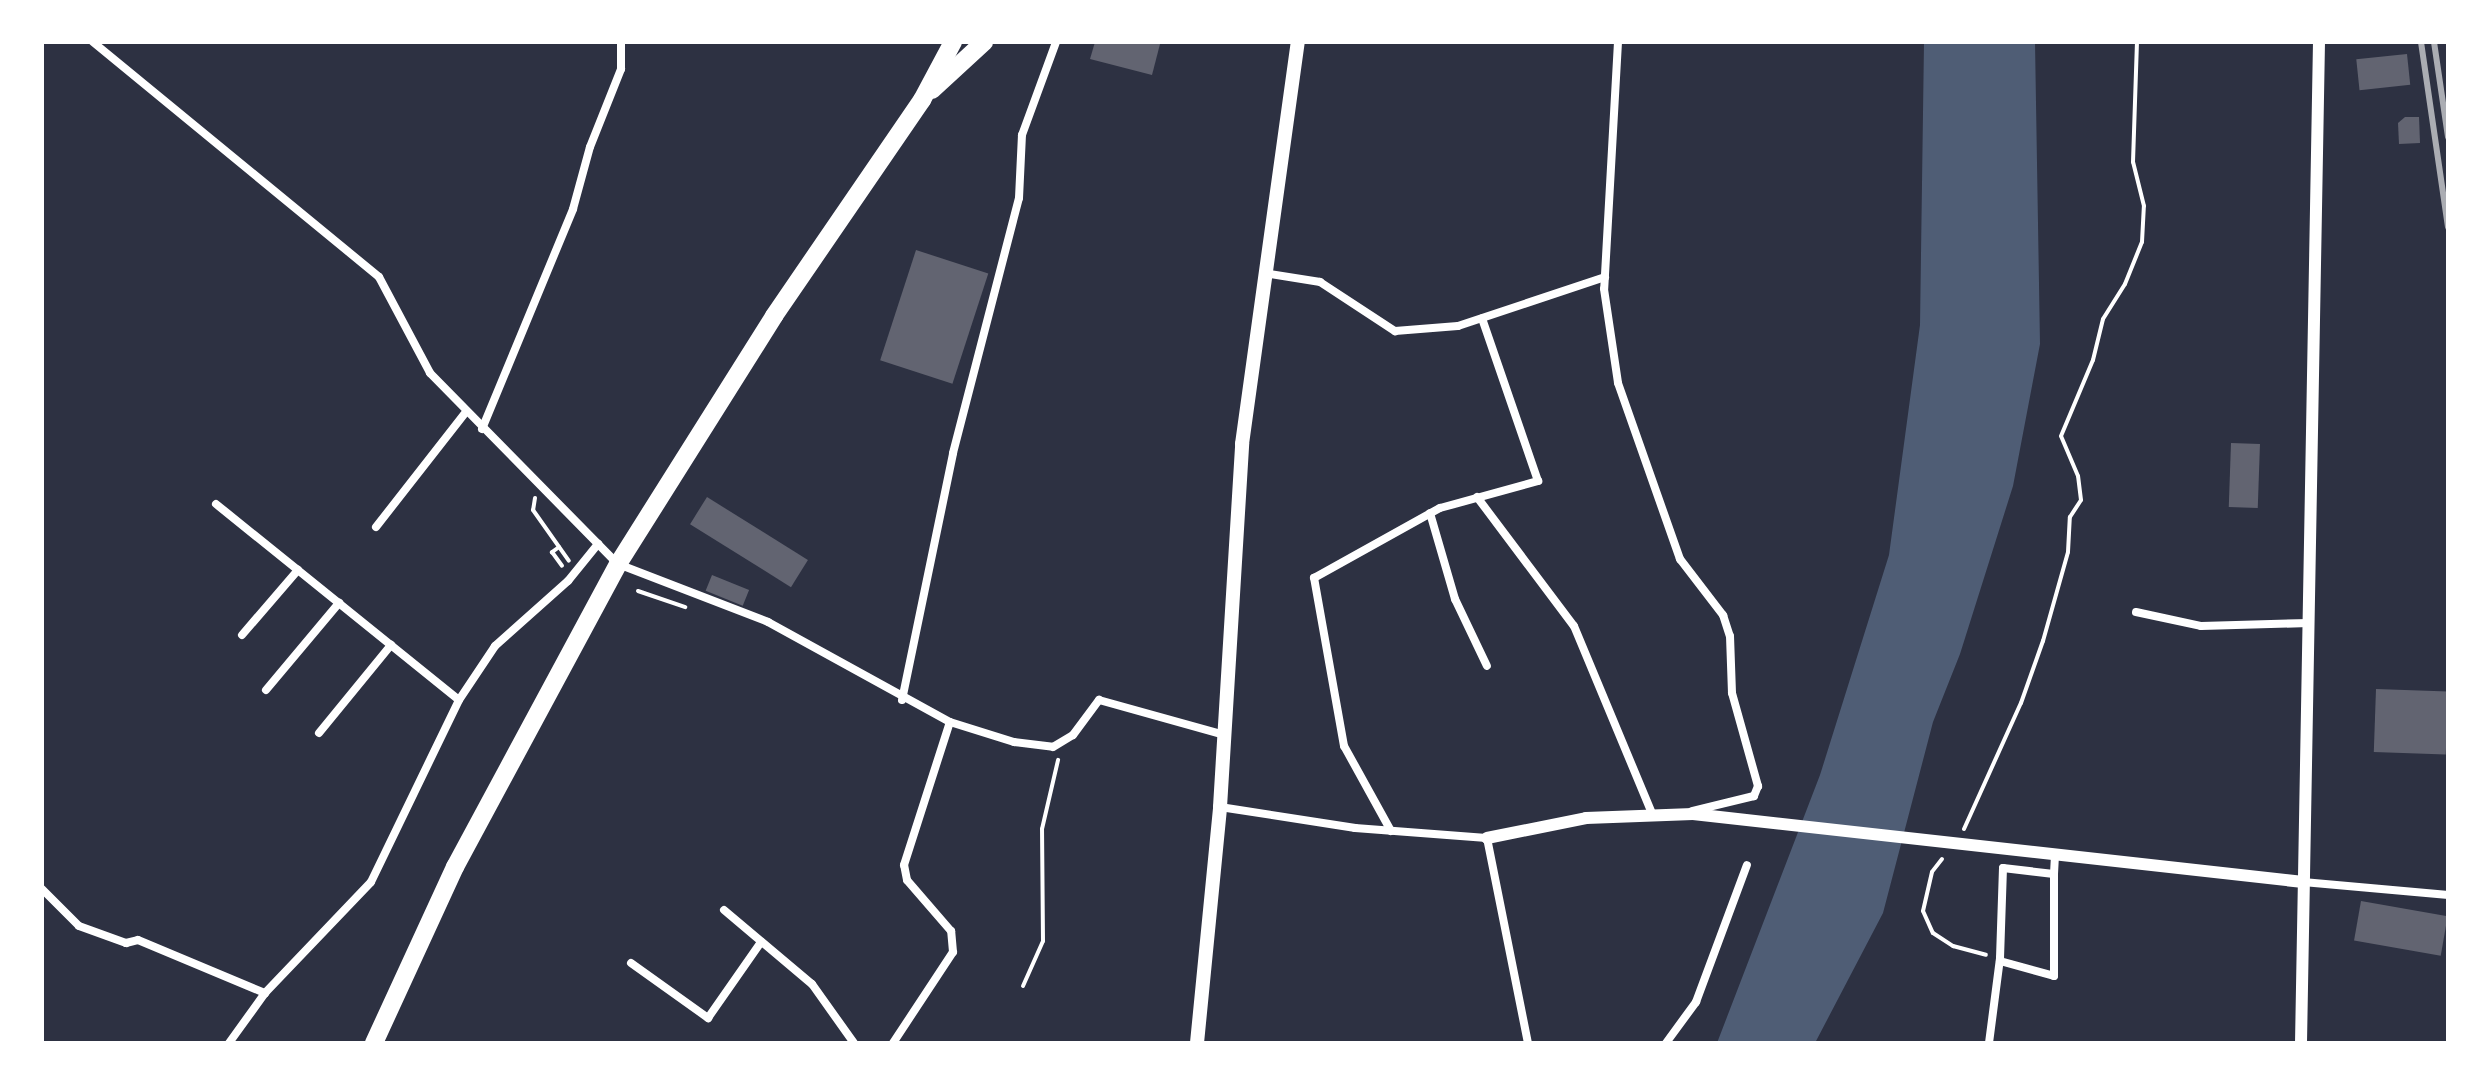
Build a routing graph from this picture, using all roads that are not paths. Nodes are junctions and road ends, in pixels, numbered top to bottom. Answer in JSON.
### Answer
{"nodes":[{"id":1,"x":93,"y":42,"type":"edge"},
{"id":2,"x":621,"y":42,"type":"edge"},
{"id":3,"x":953,"y":42,"type":"edge"},
{"id":4,"x":984,"y":42,"type":"edge"},
{"id":5,"x":1056,"y":42,"type":"edge"},
{"id":6,"x":1298,"y":42,"type":"edge"},
{"id":7,"x":1618,"y":42,"type":"edge"},
{"id":8,"x":2319,"y":42,"type":"edge"},
{"id":9,"x":922,"y":100,"type":"junction"},
{"id":10,"x":1263,"y":273,"type":"junction"},
{"id":11,"x":1605,"y":277,"type":"junction"},
{"id":12,"x":1482,"y":318,"type":"junction"},
{"id":13,"x":466,"y":412,"type":"junction"},
{"id":14,"x":482,"y":429,"type":"junction"},
{"id":15,"x":1477,"y":497,"type":"junction"},
{"id":16,"x":216,"y":504,"type":"dead end"},
{"id":17,"x":1430,"y":513,"type":"junction"},
{"id":18,"x":376,"y":527,"type":"dead end"},
{"id":19,"x":598,"y":544,"type":"junction"},
{"id":20,"x":618,"y":564,"type":"junction"},
{"id":21,"x":298,"y":570,"type":"junction"},
{"id":22,"x":339,"y":603,"type":"junction"},
{"id":23,"x":2136,"y":612,"type":"dead end"},
{"id":24,"x":2309,"y":623,"type":"junction"},
{"id":25,"x":242,"y":635,"type":"dead end"},
{"id":26,"x":391,"y":645,"type":"junction"},
{"id":27,"x":1487,"y":666,"type":"dead end"},
{"id":28,"x":266,"y":690,"type":"dead end"},
{"id":29,"x":459,"y":700,"type":"junction"},
{"id":30,"x":902,"y":700,"type":"junction"},
{"id":31,"x":950,"y":722,"type":"junction"},
{"id":32,"x":319,"y":733,"type":"dead end"},
{"id":33,"x":1224,"y":735,"type":"junction"},
{"id":34,"x":1220,"y":807,"type":"junction"},
{"id":35,"x":1652,"y":813,"type":"junction"},
{"id":36,"x":1684,"y":814,"type":"junction"},
{"id":37,"x":1391,"y":831,"type":"junction"},
{"id":38,"x":1487,"y":838,"type":"junction"},
{"id":39,"x":2055,"y":856,"type":"junction"},
{"id":40,"x":1747,"y":865,"type":"dead end"},
{"id":41,"x":2054,"y":874,"type":"junction"},
{"id":42,"x":2303,"y":882,"type":"junction"},
{"id":43,"x":42,"y":889,"type":"edge"},
{"id":44,"x":2448,"y":895,"type":"edge"},
{"id":45,"x":724,"y":910,"type":"dead end"},
{"id":46,"x":761,"y":942,"type":"junction"},
{"id":47,"x":2000,"y":959,"type":"junction"},
{"id":48,"x":631,"y":963,"type":"dead end"},
{"id":49,"x":265,"y":993,"type":"junction"},
{"id":50,"x":229,"y":1043,"type":"edge"},
{"id":51,"x":374,"y":1043,"type":"edge"},
{"id":52,"x":854,"y":1043,"type":"edge"},
{"id":53,"x":893,"y":1043,"type":"edge"},
{"id":54,"x":1197,"y":1043,"type":"edge"},
{"id":55,"x":1528,"y":1043,"type":"edge"},
{"id":56,"x":1666,"y":1043,"type":"edge"},
{"id":57,"x":1989,"y":1043,"type":"edge"},
{"id":58,"x":2301,"y":1043,"type":"edge"}],
"edges":[{"from":1,"to":13,"type":"street"},
{"from":2,"to":14,"type":"street"},
{"from":3,"to":9,"type":"highway"},
{"from":4,"to":9,"type":"highway"},
{"from":5,"to":30,"type":"street"},
{"from":6,"to":10,"type":"main road"},
{"from":7,"to":11,"type":"street"},
{"from":8,"to":24,"type":"street"},
{"from":9,"to":20,"type":"highway"},
{"from":10,"to":12,"type":"street"},
{"from":10,"to":33,"type":"main road"},
{"from":11,"to":12,"type":"street"},
{"from":11,"to":36,"type":"street"},
{"from":12,"to":15,"type":"street"},
{"from":13,"to":14,"type":"street"},
{"from":13,"to":18,"type":"street"},
{"from":14,"to":19,"type":"street"},
{"from":15,"to":17,"type":"street"},
{"from":15,"to":35,"type":"street"},
{"from":16,"to":21,"type":"street"},
{"from":17,"to":27,"type":"street"},
{"from":17,"to":37,"type":"street"},
{"from":19,"to":20,"type":"street"},
{"from":19,"to":29,"type":"street"},
{"from":20,"to":30,"type":"street"},
{"from":20,"to":51,"type":"highway"},
{"from":21,"to":22,"type":"street"},
{"from":21,"to":25,"type":"street"},
{"from":22,"to":26,"type":"street"},
{"from":22,"to":28,"type":"street"},
{"from":23,"to":24,"type":"street"},
{"from":24,"to":42,"type":"street"},
{"from":26,"to":29,"type":"street"},
{"from":26,"to":32,"type":"street"},
{"from":29,"to":49,"type":"street"},
{"from":30,"to":31,"type":"street"},
{"from":31,"to":33,"type":"street"},
{"from":31,"to":53,"type":"street"},
{"from":33,"to":34,"type":"main road"},
{"from":34,"to":37,"type":"street"},
{"from":34,"to":54,"type":"main road"},
{"from":35,"to":36,"type":"street"},
{"from":35,"to":38,"type":"street"},
{"from":36,"to":39,"type":"street"},
{"from":37,"to":38,"type":"street"},
{"from":38,"to":55,"type":"street"},
{"from":39,"to":41,"type":"street"},
{"from":39,"to":42,"type":"street"},
{"from":40,"to":56,"type":"street"},
{"from":41,"to":47,"type":"street"},
{"from":41,"to":47,"type":"street"},
{"from":42,"to":44,"type":"street"},
{"from":42,"to":58,"type":"street"},
{"from":43,"to":49,"type":"street"},
{"from":45,"to":46,"type":"street"},
{"from":46,"to":48,"type":"street"},
{"from":46,"to":52,"type":"street"},
{"from":47,"to":57,"type":"street"},
{"from":49,"to":50,"type":"street"}]}
